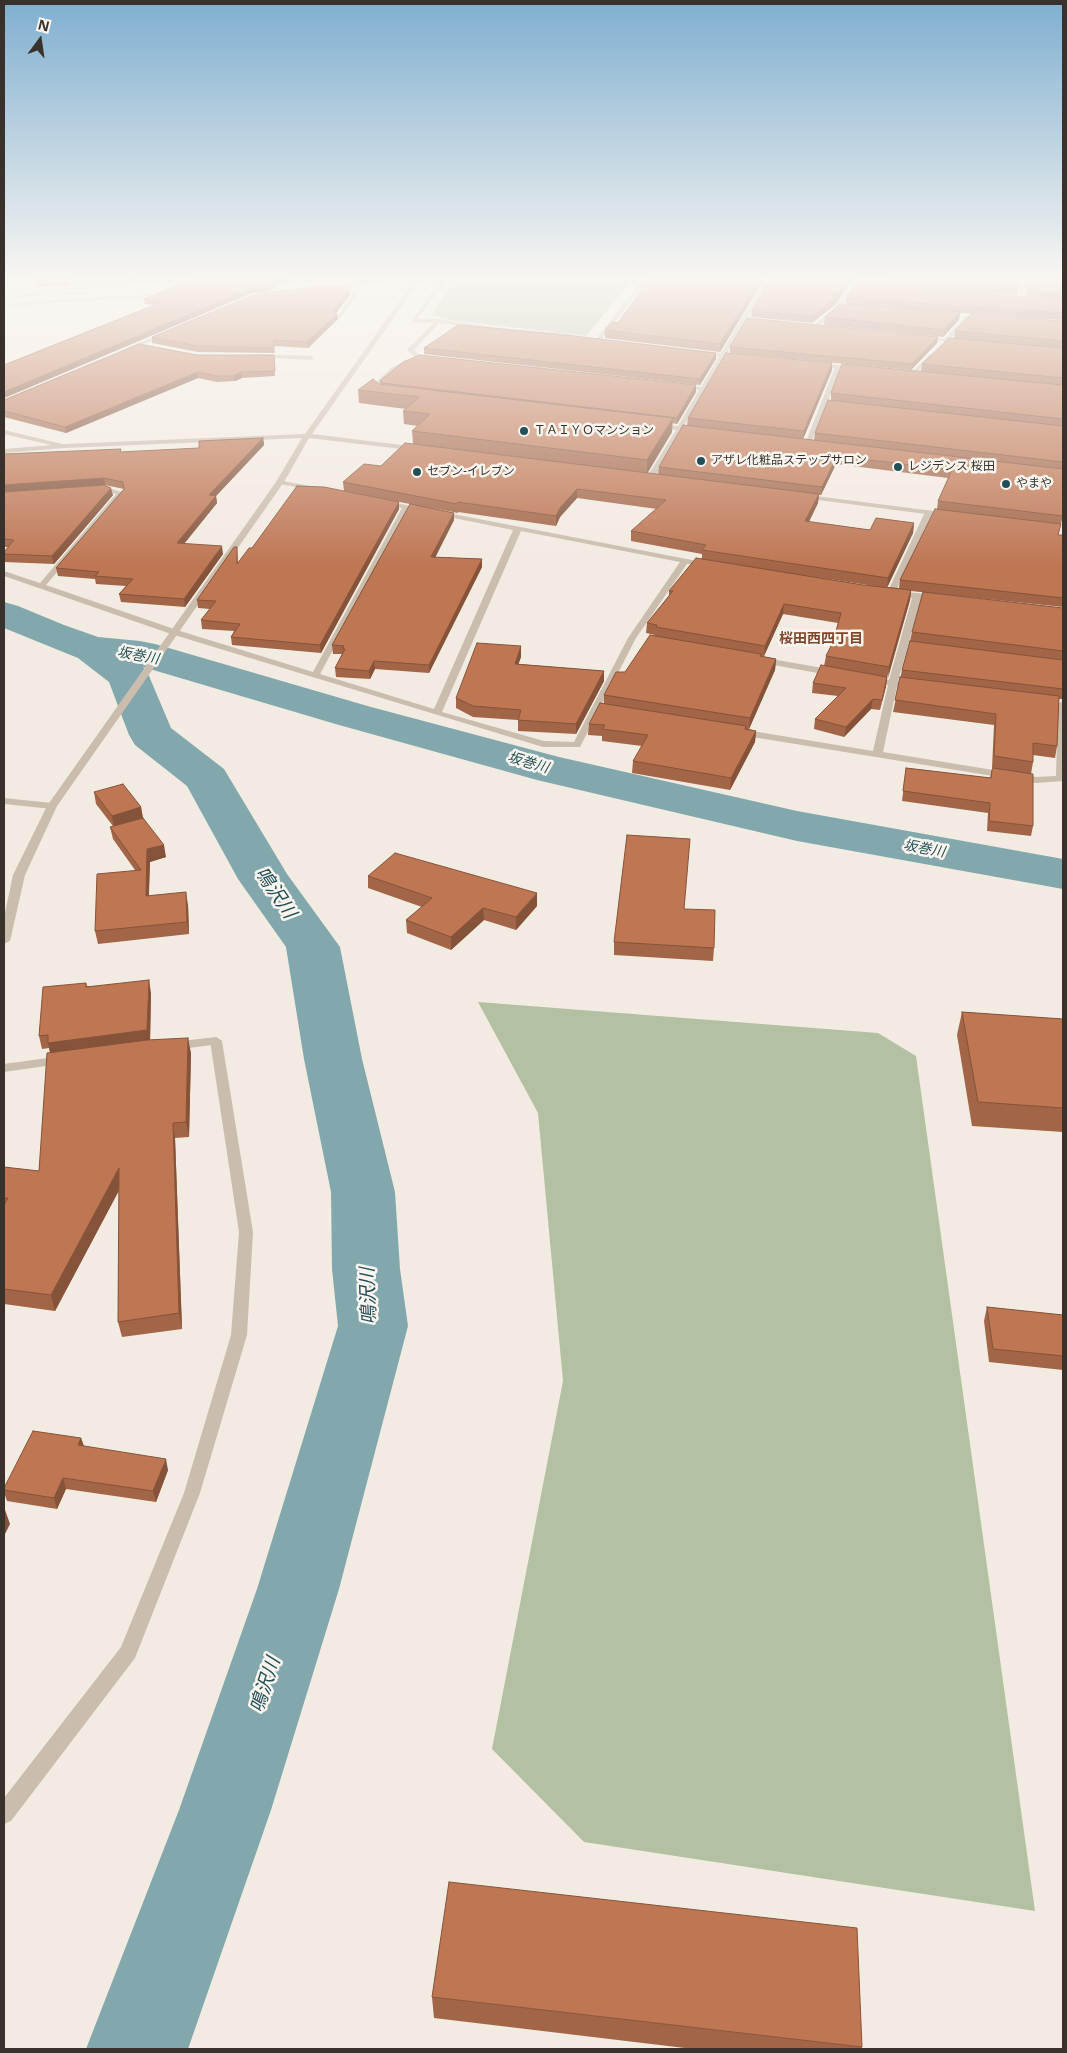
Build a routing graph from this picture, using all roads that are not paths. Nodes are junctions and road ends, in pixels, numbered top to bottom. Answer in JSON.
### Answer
{"nodes":[{"id":1,"x":350,"y":375,"type":"edge"},
{"id":2,"x":387,"y":375,"type":"edge"},
{"id":3,"x":712,"y":375,"type":"edge"},
{"id":4,"x":835,"y":375,"type":"edge"},
{"id":5,"x":674,"y":386,"type":"edge"},
{"id":6,"x":703,"y":389,"type":"junction"},
{"id":7,"x":390,"y":394,"type":"edge"},
{"id":8,"x":824,"y":404,"type":"junction"},
{"id":9,"x":834,"y":405,"type":"edge"},
{"id":10,"x":650,"y":425,"type":"edge"},
{"id":11,"x":678,"y":428,"type":"junction"},
{"id":12,"x":4,"y":432,"type":"edge"},
{"id":13,"x":708,"y":432,"type":"edge"},
{"id":14,"x":307,"y":436,"type":"junction"},
{"id":15,"x":797,"y":442,"type":"edge"},
{"id":16,"x":807,"y":443,"type":"junction"},
{"id":17,"x":817,"y":444,"type":"edge"},
{"id":18,"x":64,"y":446,"type":"junction"},
{"id":19,"x":4,"y":450,"type":"edge"},
{"id":20,"x":425,"y":450,"type":"edge"},
{"id":21,"x":642,"y":475,"type":"edge"},
{"id":22,"x":651,"y":476,"type":"junction"},
{"id":23,"x":661,"y":478,"type":"edge"},
{"id":24,"x":280,"y":482,"type":"junction"},
{"id":25,"x":87,"y":490,"type":"edge"},
{"id":26,"x":328,"y":492,"type":"edge"},
{"id":27,"x":790,"y":494,"type":"edge"},
{"id":28,"x":377,"y":501,"type":"edge"},
{"id":29,"x":406,"y":507,"type":"junction"},
{"id":30,"x":929,"y":512,"type":"junction"},
{"id":31,"x":958,"y":516,"type":"edge"},
{"id":32,"x":518,"y":528,"type":"junction"},
{"id":33,"x":685,"y":561,"type":"junction"},
{"id":34,"x":705,"y":564,"type":"edge"},
{"id":35,"x":4,"y":573,"type":"edge"},
{"id":36,"x":41,"y":586,"type":"junction"},
{"id":37,"x":881,"y":592,"type":"edge"},
{"id":38,"x":891,"y":593,"type":"junction"},
{"id":39,"x":917,"y":596,"type":"junction"},
{"id":40,"x":946,"y":599,"type":"edge"},
{"id":41,"x":174,"y":632,"type":"junction"},
{"id":42,"x":748,"y":658,"type":"edge"},
{"id":43,"x":316,"y":674,"type":"junction"},
{"id":44,"x":844,"y":675,"type":"edge"},
{"id":45,"x":864,"y":678,"type":"edge"},
{"id":46,"x":893,"y":683,"type":"junction"},
{"id":47,"x":921,"y":687,"type":"edge"},
{"id":48,"x":1060,"y":704,"type":"edge"},
{"id":49,"x":437,"y":712,"type":"junction"},
{"id":50,"x":732,"y":731,"type":"edge"},
{"id":51,"x":877,"y":755,"type":"junction"},
{"id":52,"x":4,"y":801,"type":"edge"},
{"id":53,"x":52,"y":806,"type":"junction"},
{"id":54,"x":4,"y":941,"type":"edge"},
{"id":55,"x":158,"y":1048,"type":"edge"},
{"id":56,"x":71,"y":1059,"type":"edge"},
{"id":57,"x":4,"y":1068,"type":"edge"},
{"id":58,"x":4,"y":1814,"type":"edge"}],
"edges":[{"from":1,"to":14,"type":"street"},
{"from":2,"to":7,"type":"street"},
{"from":3,"to":6,"type":"street"},
{"from":4,"to":8,"type":"street"},
{"from":5,"to":6,"type":"street"},
{"from":6,"to":11,"type":"street"},
{"from":8,"to":9,"type":"street"},
{"from":8,"to":16,"type":"street"},
{"from":10,"to":11,"type":"street"},
{"from":11,"to":13,"type":"street"},
{"from":11,"to":22,"type":"street"},
{"from":12,"to":18,"type":"street"},
{"from":14,"to":18,"type":"street"},
{"from":14,"to":20,"type":"street"},
{"from":14,"to":24,"type":"street"},
{"from":15,"to":16,"type":"street"},
{"from":16,"to":17,"type":"street"},
{"from":18,"to":19,"type":"street"},
{"from":21,"to":22,"type":"street"},
{"from":22,"to":23,"type":"street"},
{"from":24,"to":26,"type":"street"},
{"from":24,"to":41,"type":"street"},
{"from":25,"to":36,"type":"street"},
{"from":27,"to":30,"type":"street"},
{"from":28,"to":29,"type":"street"},
{"from":29,"to":32,"type":"street"},
{"from":29,"to":43,"type":"street"},
{"from":30,"to":31,"type":"street"},
{"from":30,"to":38,"type":"street"},
{"from":32,"to":33,"type":"street"},
{"from":32,"to":49,"type":"street"},
{"from":33,"to":34,"type":"street"},
{"from":33,"to":49,"type":"street"},
{"from":35,"to":36,"type":"street"},
{"from":36,"to":41,"type":"street"},
{"from":37,"to":38,"type":"street"},
{"from":38,"to":39,"type":"street"},
{"from":39,"to":40,"type":"street"},
{"from":39,"to":46,"type":"street"},
{"from":41,"to":43,"type":"street"},
{"from":41,"to":53,"type":"street"},
{"from":42,"to":44,"type":"street"},
{"from":43,"to":49,"type":"street"},
{"from":45,"to":46,"type":"street"},
{"from":46,"to":47,"type":"street"},
{"from":46,"to":51,"type":"street"},
{"from":48,"to":51,"type":"street"},
{"from":50,"to":51,"type":"street"},
{"from":52,"to":53,"type":"street"},
{"from":53,"to":54,"type":"street"},
{"from":55,"to":58,"type":"street"},
{"from":56,"to":57,"type":"street"}]}
